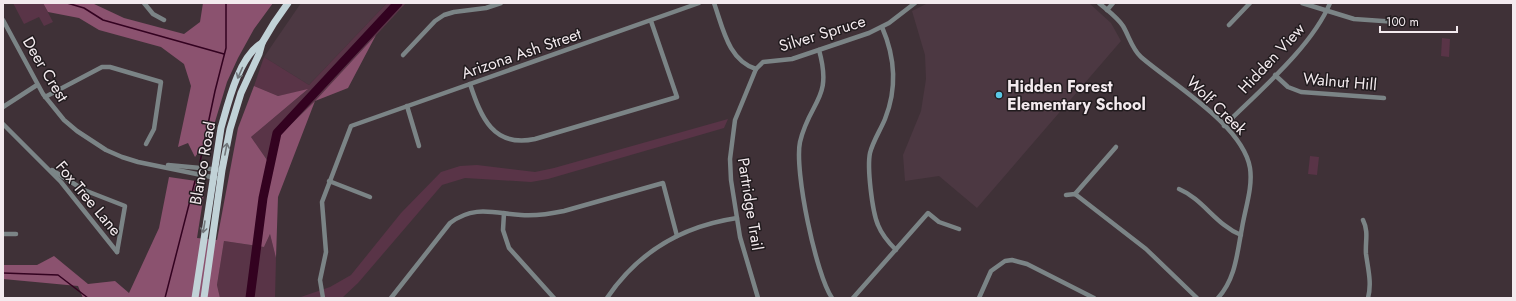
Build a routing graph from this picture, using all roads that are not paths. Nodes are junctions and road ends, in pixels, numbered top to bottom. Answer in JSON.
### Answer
{"nodes":[{"id":1,"x":144,"y":3,"type":"edge"},
{"id":2,"x":288,"y":3,"type":"edge"},
{"id":3,"x":501,"y":3,"type":"edge"},
{"id":4,"x":698,"y":3,"type":"edge"},
{"id":5,"x":714,"y":3,"type":"edge"},
{"id":6,"x":915,"y":3,"type":"edge"},
{"id":7,"x":1099,"y":3,"type":"edge"},
{"id":8,"x":1113,"y":3,"type":"edge"},
{"id":9,"x":1250,"y":3,"type":"edge"},
{"id":10,"x":1302,"y":3,"type":"edge"},
{"id":11,"x":1330,"y":3,"type":"edge"},
{"id":12,"x":1107,"y":10,"type":"junction"},
{"id":13,"x":1327,"y":11,"type":"junction"},
{"id":14,"x":3,"y":20,"type":"edge"},
{"id":15,"x":164,"y":20,"type":"dead end"},
{"id":16,"x":651,"y":21,"type":"junction"},
{"id":17,"x":1397,"y":22,"type":"dead end"},
{"id":18,"x":1229,"y":25,"type":"dead end"},
{"id":19,"x":882,"y":27,"type":"junction"},
{"id":20,"x":262,"y":43,"type":"junction"},
{"id":21,"x":819,"y":50,"type":"junction"},
{"id":22,"x":403,"y":55,"type":"dead end"},
{"id":23,"x":756,"y":69,"type":"junction"},
{"id":24,"x":1275,"y":75,"type":"junction"},
{"id":25,"x":470,"y":84,"type":"junction"},
{"id":26,"x":37,"y":85,"type":"junction"},
{"id":27,"x":45,"y":97,"type":"junction"},
{"id":28,"x":1384,"y":98,"type":"dead end"},
{"id":29,"x":407,"y":106,"type":"junction"},
{"id":30,"x":3,"y":107,"type":"edge"},
{"id":31,"x":3,"y":124,"type":"edge"},
{"id":32,"x":1224,"y":126,"type":"junction"},
{"id":33,"x":146,"y":144,"type":"dead end"},
{"id":34,"x":419,"y":146,"type":"dead end"},
{"id":35,"x":1116,"y":147,"type":"dead end"},
{"id":36,"x":44,"y":164,"type":"junction"},
{"id":37,"x":160,"y":165,"type":"junction"},
{"id":38,"x":214,"y":168,"type":"junction"},
{"id":39,"x":222,"y":170,"type":"junction"},
{"id":40,"x":212,"y":177,"type":"junction"},
{"id":41,"x":221,"y":178,"type":"junction"},
{"id":42,"x":329,"y":181,"type":"junction"},
{"id":43,"x":1179,"y":189,"type":"dead end"},
{"id":44,"x":1075,"y":194,"type":"junction"},
{"id":45,"x":1066,"y":195,"type":"dead end"},
{"id":46,"x":370,"y":197,"type":"dead end"},
{"id":47,"x":504,"y":213,"type":"junction"},
{"id":48,"x":737,"y":218,"type":"junction"},
{"id":49,"x":1363,"y":220,"type":"dead end"},
{"id":50,"x":959,"y":229,"type":"dead end"},
{"id":51,"x":3,"y":234,"type":"edge"},
{"id":52,"x":16,"y":234,"type":"dead end"},
{"id":53,"x":1240,"y":235,"type":"junction"},
{"id":54,"x":677,"y":236,"type":"junction"},
{"id":55,"x":896,"y":250,"type":"junction"},
{"id":56,"x":194,"y":298,"type":"edge"},
{"id":57,"x":204,"y":298,"type":"edge"},
{"id":58,"x":323,"y":298,"type":"edge"},
{"id":59,"x":391,"y":298,"type":"edge"},
{"id":60,"x":554,"y":298,"type":"edge"},
{"id":61,"x":607,"y":298,"type":"edge"},
{"id":62,"x":758,"y":298,"type":"edge"},
{"id":63,"x":832,"y":298,"type":"edge"},
{"id":64,"x":853,"y":298,"type":"edge"},
{"id":65,"x":979,"y":298,"type":"edge"},
{"id":66,"x":1094,"y":298,"type":"edge"},
{"id":67,"x":1197,"y":298,"type":"edge"},
{"id":68,"x":1218,"y":298,"type":"edge"},
{"id":69,"x":1368,"y":298,"type":"edge"}],
"edges":[{"from":1,"to":15,"type":"street"},
{"from":2,"to":20,"type":"main road","name":"Blanco Road"},
{"from":3,"to":22,"type":"street"},
{"from":4,"to":16,"type":"street","name":"Arizona Ash Street"},
{"from":5,"to":23,"type":"street"},
{"from":6,"to":19,"type":"street","name":"Silver Spruce"},
{"from":7,"to":12,"type":"street","name":"Wolf Creek"},
{"from":8,"to":12,"type":"street"},
{"from":9,"to":18,"type":"street"},
{"from":10,"to":13,"type":"street"},
{"from":11,"to":13,"type":"street","name":"Hidden View"},
{"from":12,"to":32,"type":"street","name":"Wolf Creek"},
{"from":13,"to":17,"type":"street"},
{"from":13,"to":24,"type":"street","name":"Hidden View"},
{"from":14,"to":26,"type":"street","name":"Deer Crest"},
{"from":16,"to":25,"type":"street","name":"Arizona Ash Street"},
{"from":16,"to":25,"type":"street"},
{"from":19,"to":21,"type":"street","name":"Silver Spruce"},
{"from":19,"to":55,"type":"street"},
{"from":20,"to":38,"type":"main road","name":"Blanco Road","one_way":true},
{"from":39,"to":20,"type":"main road","name":"Blanco Road","one_way":true},
{"from":21,"to":23,"type":"street","name":"Silver Spruce"},
{"from":21,"to":63,"type":"street"},
{"from":23,"to":48,"type":"street","name":"Partridge Trail"},
{"from":24,"to":28,"type":"street","name":"Walnut Hill"},
{"from":24,"to":32,"type":"street","name":"Hidden View"},
{"from":25,"to":29,"type":"street","name":"Arizona Ash Street"},
{"from":26,"to":27,"type":"street","name":"Deer Crest"},
{"from":26,"to":30,"type":"street"},
{"from":27,"to":33,"type":"street"},
{"from":27,"to":37,"type":"street","name":"Deer Crest"},
{"from":29,"to":34,"type":"street"},
{"from":29,"to":42,"type":"street","name":"Arizona Ash Street"},
{"from":31,"to":36,"type":"street","name":"Fox Tree Lane"},
{"from":32,"to":53,"type":"street","name":"Wolf Creek"},
{"from":35,"to":44,"type":"street"},
{"from":36,"to":36,"type":"street","name":"Fox Tree Lane"},
{"from":37,"to":38,"type":"street","name":"Deer Crest"},
{"from":37,"to":40,"type":"street","name":"Deer Crest"},
{"from":38,"to":39,"type":"street","name":"Deer Crest"},
{"from":38,"to":40,"type":"main road","name":"Blanco Road"},
{"from":39,"to":41,"type":"main road","name":"Blanco Road"},
{"from":40,"to":41,"type":"street","name":"Deer Crest"},
{"from":40,"to":56,"type":"main road","name":"Blanco Road","one_way":true},
{"from":41,"to":57,"type":"main road","name":"Blanco Road"},
{"from":42,"to":46,"type":"street"},
{"from":42,"to":58,"type":"street"},
{"from":43,"to":53,"type":"street"},
{"from":44,"to":45,"type":"street"},
{"from":44,"to":67,"type":"street"},
{"from":47,"to":54,"type":"street"},
{"from":47,"to":59,"type":"street"},
{"from":47,"to":60,"type":"street"},
{"from":48,"to":54,"type":"street"},
{"from":48,"to":62,"type":"street","name":"Partridge Trail"},
{"from":49,"to":69,"type":"street"},
{"from":50,"to":55,"type":"street"},
{"from":51,"to":52,"type":"street"},
{"from":53,"to":68,"type":"street","name":"Wolf Creek"},
{"from":54,"to":61,"type":"street"},
{"from":55,"to":64,"type":"street"},
{"from":65,"to":66,"type":"street"}]}
